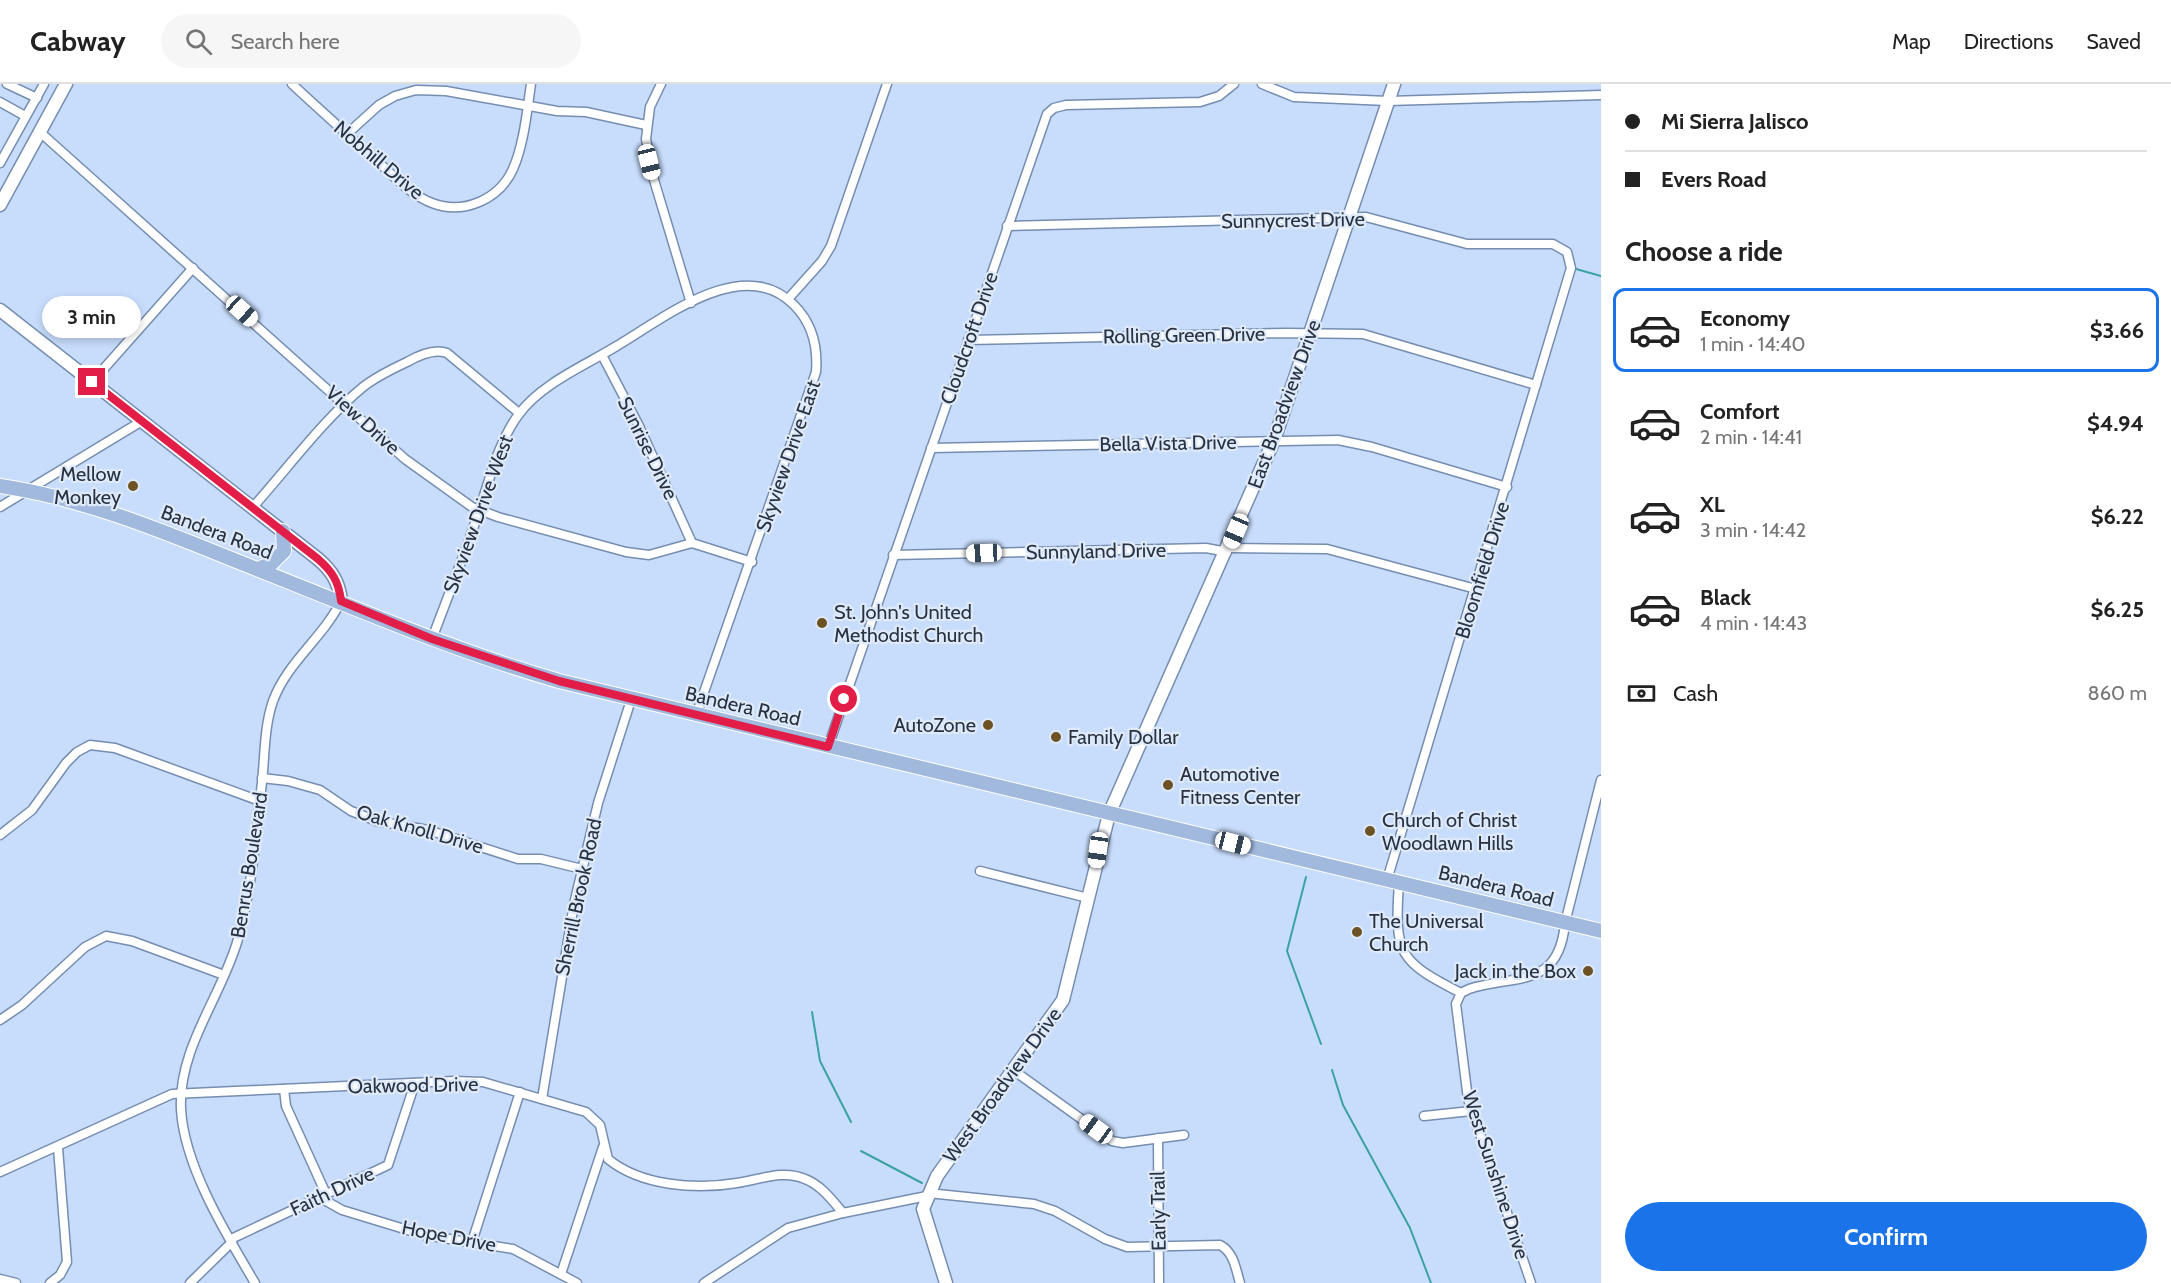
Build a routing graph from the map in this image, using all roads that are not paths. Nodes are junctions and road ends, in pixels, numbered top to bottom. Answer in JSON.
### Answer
{"nodes":[{"id":1,"x":2,"y":84,"type":"edge"},
{"id":2,"x":7,"y":84,"type":"edge"},
{"id":3,"x":44,"y":84,"type":"edge"},
{"id":4,"x":66,"y":84,"type":"edge"},
{"id":5,"x":292,"y":84,"type":"edge"},
{"id":6,"x":531,"y":84,"type":"edge"},
{"id":7,"x":661,"y":84,"type":"edge"},
{"id":8,"x":887,"y":84,"type":"edge"},
{"id":9,"x":1234,"y":84,"type":"edge"},
{"id":10,"x":1262,"y":84,"type":"edge"},
{"id":11,"x":1394,"y":84,"type":"edge"},
{"id":12,"x":0,"y":88,"type":"edge"},
{"id":13,"x":1601,"y":95,"type":"edge"},
{"id":14,"x":37,"y":98,"type":"junction"},
{"id":15,"x":1388,"y":101,"type":"junction"},
{"id":16,"x":0,"y":102,"type":"edge"},
{"id":17,"x":528,"y":105,"type":"junction"},
{"id":18,"x":33,"y":107,"type":"junction"},
{"id":19,"x":25,"y":116,"type":"junction"},
{"id":20,"x":50,"y":116,"type":"junction"},
{"id":21,"x":646,"y":125,"type":"junction"},
{"id":22,"x":41,"y":134,"type":"junction"},
{"id":23,"x":347,"y":134,"type":"junction"},
{"id":24,"x":0,"y":163,"type":"edge"},
{"id":25,"x":0,"y":205,"type":"edge"},
{"id":26,"x":1349,"y":219,"type":"junction"},
{"id":27,"x":1007,"y":226,"type":"junction"},
{"id":28,"x":1570,"y":258,"type":"joint"},
{"id":29,"x":193,"y":268,"type":"junction"},
{"id":30,"x":788,"y":299,"type":"junction"},
{"id":31,"x":691,"y":303,"type":"junction"},
{"id":32,"x":0,"y":310,"type":"edge"},
{"id":33,"x":1308,"y":335,"type":"junction"},
{"id":34,"x":968,"y":340,"type":"junction"},
{"id":35,"x":602,"y":355,"type":"junction"},
{"id":36,"x":92,"y":382,"type":"junction"},
{"id":37,"x":1536,"y":385,"type":"junction"},
{"id":38,"x":345,"y":403,"type":"junction"},
{"id":39,"x":519,"y":413,"type":"junction"},
{"id":40,"x":142,"y":421,"type":"junction"},
{"id":41,"x":1274,"y":440,"type":"junction"},
{"id":42,"x":931,"y":448,"type":"junction"},
{"id":43,"x":0,"y":486,"type":"edge"},
{"id":44,"x":1506,"y":487,"type":"junction"},
{"id":45,"x":30,"y":490,"type":"junction"},
{"id":46,"x":0,"y":507,"type":"edge"},
{"id":47,"x":253,"y":507,"type":"junction"},
{"id":48,"x":479,"y":511,"type":"junction"},
{"id":49,"x":283,"y":531,"type":"junction"},
{"id":50,"x":692,"y":543,"type":"junction"},
{"id":51,"x":1228,"y":550,"type":"junction"},
{"id":52,"x":893,"y":555,"type":"junction"},
{"id":53,"x":752,"y":561,"type":"junction"},
{"id":54,"x":258,"y":568,"type":"junction"},
{"id":55,"x":1476,"y":589,"type":"junction"},
{"id":56,"x":341,"y":601,"type":"junction"},
{"id":57,"x":432,"y":639,"type":"junction"},
{"id":58,"x":631,"y":700,"type":"junction"},
{"id":59,"x":696,"y":715,"type":"junction"},
{"id":60,"x":828,"y":747,"type":"junction"},
{"id":61,"x":262,"y":778,"type":"junction"},
{"id":62,"x":1601,"y":780,"type":"edge"},
{"id":63,"x":260,"y":801,"type":"junction"},
{"id":64,"x":1108,"y":814,"type":"junction"},
{"id":65,"x":0,"y":835,"type":"edge"},
{"id":66,"x":582,"y":869,"type":"junction"},
{"id":67,"x":980,"y":871,"type":"dead end"},
{"id":68,"x":1393,"y":881,"type":"junction"},
{"id":69,"x":1088,"y":898,"type":"junction"},
{"id":70,"x":1565,"y":923,"type":"junction"},
{"id":71,"x":1601,"y":931,"type":"edge"},
{"id":72,"x":224,"y":975,"type":"junction"},
{"id":73,"x":1461,"y":993,"type":"junction"},
{"id":74,"x":0,"y":1020,"type":"edge"},
{"id":75,"x":1013,"y":1070,"type":"junction"},
{"id":76,"x":415,"y":1083,"type":"junction"},
{"id":77,"x":284,"y":1089,"type":"junction"},
{"id":78,"x":520,"y":1092,"type":"junction"},
{"id":79,"x":182,"y":1093,"type":"junction"},
{"id":80,"x":542,"y":1099,"type":"junction"},
{"id":81,"x":1471,"y":1111,"type":"junction"},
{"id":82,"x":1424,"y":1116,"type":"dead end"},
{"id":83,"x":1184,"y":1136,"type":"dead end"},
{"id":84,"x":1158,"y":1138,"type":"junction"},
{"id":85,"x":603,"y":1146,"type":"junction"},
{"id":86,"x":58,"y":1148,"type":"junction"},
{"id":87,"x":0,"y":1172,"type":"edge"},
{"id":88,"x":928,"y":1194,"type":"junction"},
{"id":89,"x":322,"y":1196,"type":"junction"},
{"id":90,"x":843,"y":1213,"type":"junction"},
{"id":91,"x":231,"y":1240,"type":"junction"},
{"id":92,"x":472,"y":1242,"type":"junction"},
{"id":93,"x":1159,"y":1247,"type":"junction"},
{"id":94,"x":561,"y":1274,"type":"junction"},
{"id":95,"x":0,"y":1279,"type":"edge"},
{"id":96,"x":16,"y":1283,"type":"edge"},
{"id":97,"x":50,"y":1283,"type":"edge"},
{"id":98,"x":190,"y":1283,"type":"edge"},
{"id":99,"x":255,"y":1283,"type":"edge"},
{"id":100,"x":577,"y":1283,"type":"edge"},
{"id":101,"x":704,"y":1283,"type":"edge"},
{"id":102,"x":945,"y":1283,"type":"edge"},
{"id":103,"x":1160,"y":1283,"type":"edge"},
{"id":104,"x":1240,"y":1283,"type":"edge"},
{"id":105,"x":1531,"y":1283,"type":"edge"}],
"edges":[{"from":1,"to":12,"type":"street"},
{"from":2,"to":14,"type":"street"},
{"from":3,"to":14,"type":"street"},
{"from":4,"to":20,"type":"street"},
{"from":5,"to":23,"type":"street","name":"Nobhill Drive"},
{"from":6,"to":17,"type":"street"},
{"from":7,"to":21,"type":"street"},
{"from":8,"to":30,"type":"street"},
{"from":9,"to":27,"type":"street","name":"Cloudcroft Drive"},
{"from":10,"to":15,"type":"street"},
{"from":11,"to":15,"type":"street","name":"East Broadview Drive"},
{"from":13,"to":15,"type":"street"},
{"from":14,"to":18,"type":"street"},
{"from":15,"to":26,"type":"street","name":"East Broadview Drive"},
{"from":16,"to":19,"type":"street"},
{"from":17,"to":21,"type":"street"},
{"from":17,"to":23,"type":"street"},
{"from":17,"to":23,"type":"street","name":"Nobhill Drive"},
{"from":18,"to":19,"type":"street"},
{"from":18,"to":20,"type":"street"},
{"from":19,"to":24,"type":"street"},
{"from":20,"to":22,"type":"street"},
{"from":21,"to":31,"type":"street"},
{"from":22,"to":25,"type":"street"},
{"from":22,"to":29,"type":"street","name":"View Drive"},
{"from":26,"to":27,"type":"street","name":"Sunnycrest Drive"},
{"from":26,"to":28,"type":"street","name":"Sunnycrest Drive"},
{"from":26,"to":33,"type":"street","name":"East Broadview Drive"},
{"from":27,"to":34,"type":"street","name":"Cloudcroft Drive"},
{"from":28,"to":37,"type":"street","name":"Bloomfield Drive"},
{"from":29,"to":36,"type":"street"},
{"from":29,"to":38,"type":"street","name":"View Drive"},
{"from":30,"to":31,"type":"street","name":"Skyview Drive East"},
{"from":30,"to":53,"type":"street","name":"Skyview Drive East"},
{"from":31,"to":35,"type":"street","name":"Skyview Drive West"},
{"from":32,"to":36,"type":"street"},
{"from":33,"to":34,"type":"street","name":"Rolling Green Drive"},
{"from":33,"to":37,"type":"street","name":"Rolling Green Drive"},
{"from":33,"to":41,"type":"street","name":"East Broadview Drive"},
{"from":34,"to":42,"type":"street","name":"Cloudcroft Drive"},
{"from":35,"to":39,"type":"street","name":"Skyview Drive West"},
{"from":35,"to":50,"type":"street","name":"Sunrise Drive"},
{"from":36,"to":40,"type":"street"},
{"from":37,"to":44,"type":"street","name":"Bloomfield Drive"},
{"from":38,"to":39,"type":"street"},
{"from":38,"to":47,"type":"street"},
{"from":38,"to":48,"type":"street","name":"View Drive"},
{"from":39,"to":48,"type":"street","name":"Skyview Drive West"},
{"from":40,"to":45,"type":"street"},
{"from":40,"to":47,"type":"street"},
{"from":41,"to":42,"type":"street","name":"Bella Vista Drive"},
{"from":41,"to":44,"type":"street","name":"Bella Vista Drive"},
{"from":41,"to":51,"type":"street","name":"East Broadview Drive"},
{"from":42,"to":52,"type":"street","name":"Cloudcroft Drive"},
{"from":43,"to":45,"type":"main road","name":"Bandera Road"},
{"from":44,"to":55,"type":"street","name":"Bloomfield Drive"},
{"from":45,"to":46,"type":"street"},
{"from":45,"to":54,"type":"main road","name":"Bandera Road"},
{"from":47,"to":49,"type":"street"},
{"from":48,"to":50,"type":"street","name":"View Drive"},
{"from":48,"to":57,"type":"street","name":"Skyview Drive West"},
{"from":49,"to":54,"type":"main road"},
{"from":49,"to":56,"type":"street"},
{"from":50,"to":53,"type":"street"},
{"from":51,"to":52,"type":"street","name":"Sunnyland Drive"},
{"from":51,"to":55,"type":"street","name":"Sunnyland Drive"},
{"from":51,"to":64,"type":"street","name":"East Broadview Drive"},
{"from":52,"to":60,"type":"street","name":"Cloudcroft Drive"},
{"from":53,"to":59,"type":"street","name":"Skyview Drive East"},
{"from":54,"to":56,"type":"main road","name":"Bandera Road"},
{"from":55,"to":68,"type":"street","name":"Bloomfield Drive"},
{"from":56,"to":57,"type":"main road","name":"Bandera Road"},
{"from":56,"to":61,"type":"street","name":"Benrus Boulevard"},
{"from":57,"to":58,"type":"main road","name":"Bandera Road"},
{"from":58,"to":59,"type":"main road","name":"Bandera Road"},
{"from":58,"to":66,"type":"street","name":"Sherrill Brook Road"},
{"from":59,"to":60,"type":"main road","name":"Bandera Road"},
{"from":60,"to":64,"type":"main road","name":"Bandera Road"},
{"from":61,"to":63,"type":"street","name":"Benrus Boulevard"},
{"from":61,"to":66,"type":"street","name":"Oak Knoll Drive"},
{"from":62,"to":70,"type":"street"},
{"from":63,"to":65,"type":"street"},
{"from":63,"to":72,"type":"street","name":"Benrus Boulevard"},
{"from":64,"to":68,"type":"main road","name":"Bandera Road"},
{"from":64,"to":69,"type":"street","name":"West Broadview Drive"},
{"from":66,"to":80,"type":"street","name":"Sherrill Brook Road"},
{"from":67,"to":69,"type":"street"},
{"from":68,"to":70,"type":"main road","name":"Bandera Road"},
{"from":68,"to":73,"type":"street","name":"Bloomfield Drive"},
{"from":69,"to":75,"type":"street","name":"West Broadview Drive"},
{"from":70,"to":71,"type":"main road","name":"Bandera Road"},
{"from":70,"to":73,"type":"street"},
{"from":72,"to":74,"type":"street"},
{"from":72,"to":79,"type":"street","name":"Benrus Boulevard"},
{"from":73,"to":81,"type":"street","name":"West Sunshine Drive"},
{"from":75,"to":84,"type":"street"},
{"from":75,"to":88,"type":"street","name":"West Broadview Drive"},
{"from":76,"to":77,"type":"street","name":"Oakwood Drive"},
{"from":76,"to":78,"type":"street","name":"Oakwood Drive"},
{"from":76,"to":89,"type":"street","name":"Faith Drive"},
{"from":77,"to":79,"type":"street","name":"Oakwood Drive"},
{"from":77,"to":89,"type":"street"},
{"from":78,"to":80,"type":"street","name":"Oakwood Drive"},
{"from":78,"to":92,"type":"street"},
{"from":79,"to":86,"type":"street","name":"Oakwood Drive"},
{"from":79,"to":91,"type":"street","name":"Benrus Boulevard"},
{"from":80,"to":85,"type":"street","name":"Oakwood Drive"},
{"from":81,"to":82,"type":"street"},
{"from":81,"to":105,"type":"street","name":"West Sunshine Drive"},
{"from":83,"to":84,"type":"street"},
{"from":84,"to":93,"type":"street","name":"Early Trail"},
{"from":85,"to":90,"type":"street","name":"Oakwood Drive"},
{"from":85,"to":94,"type":"street"},
{"from":86,"to":87,"type":"street","name":"Oakwood Drive"},
{"from":86,"to":97,"type":"street"},
{"from":88,"to":90,"type":"street"},
{"from":88,"to":93,"type":"street"},
{"from":88,"to":102,"type":"street"},
{"from":89,"to":91,"type":"street","name":"Faith Drive"},
{"from":89,"to":92,"type":"street","name":"Hope Drive"},
{"from":90,"to":101,"type":"street"},
{"from":91,"to":98,"type":"street","name":"Faith Drive"},
{"from":91,"to":99,"type":"street","name":"Benrus Boulevard"},
{"from":92,"to":94,"type":"street","name":"Hope Drive"},
{"from":93,"to":103,"type":"street","name":"Early Trail"},
{"from":93,"to":104,"type":"street"},
{"from":94,"to":100,"type":"street","name":"Hope Drive"},
{"from":95,"to":96,"type":"street"}]}
